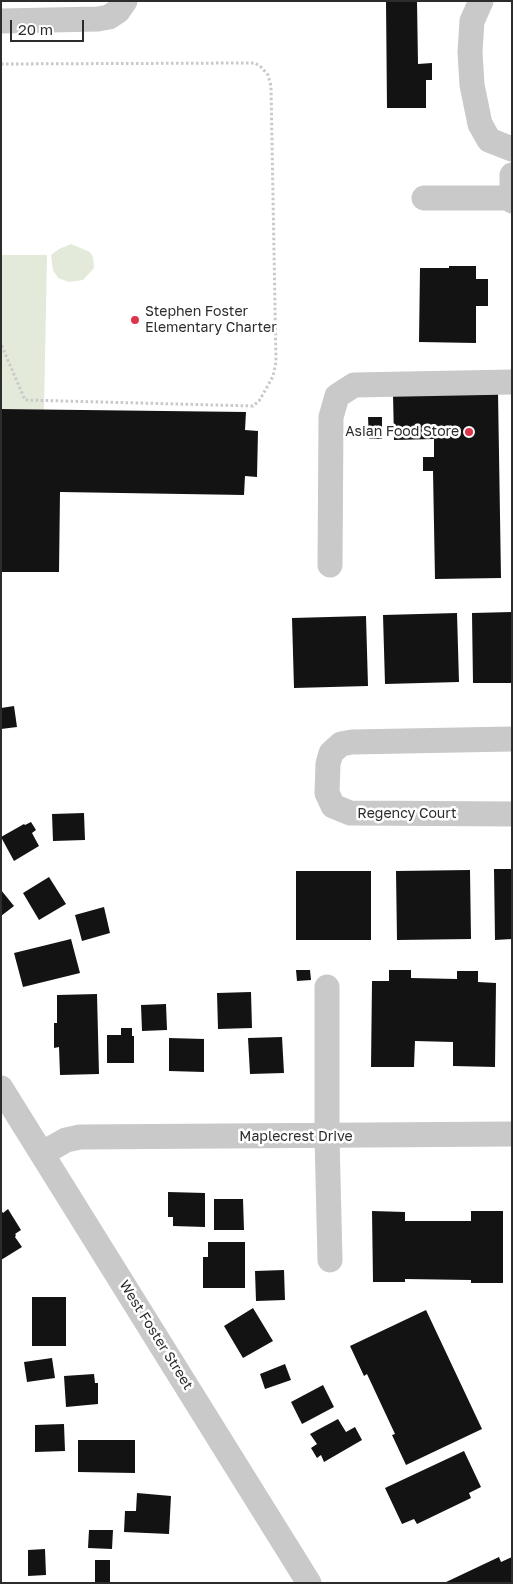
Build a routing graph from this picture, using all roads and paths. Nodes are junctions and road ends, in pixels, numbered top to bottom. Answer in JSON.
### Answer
{"nodes":[{"id":1,"x":125,"y":1,"type":"edge"},
{"id":2,"x":481,"y":1,"type":"edge"},
{"id":3,"x":1,"y":21,"type":"edge"},
{"id":4,"x":1,"y":64,"type":"edge"},
{"id":5,"x":512,"y":149,"type":"edge"},
{"id":6,"x":511,"y":192,"type":"edge"},
{"id":7,"x":424,"y":198,"type":"dead end"},
{"id":8,"x":1,"y":344,"type":"edge"},
{"id":9,"x":512,"y":382,"type":"edge"},
{"id":10,"x":330,"y":564,"type":"dead end"},
{"id":11,"x":512,"y":740,"type":"edge"},
{"id":12,"x":512,"y":814,"type":"edge"},
{"id":13,"x":327,"y":987,"type":"dead end"},
{"id":14,"x":1,"y":1088,"type":"edge"},
{"id":15,"x":512,"y":1134,"type":"edge"},
{"id":16,"x":327,"y":1137,"type":"junction"},
{"id":17,"x":43,"y":1153,"type":"junction"},
{"id":18,"x":330,"y":1260,"type":"dead end"},
{"id":19,"x":310,"y":1583,"type":"edge"}],
"edges":[{"from":1,"to":3,"type":"street"},
{"from":2,"to":5,"type":"street"},
{"from":4,"to":8,"type":"path"},
{"from":6,"to":7,"type":"street"},
{"from":9,"to":10,"type":"street"},
{"from":11,"to":12,"type":"street","name":"Regency Court"},
{"from":13,"to":16,"type":"street"},
{"from":14,"to":17,"type":"street","name":"West Foster Street"},
{"from":15,"to":16,"type":"street","name":"Maplecrest Drive"},
{"from":16,"to":17,"type":"street","name":"Maplecrest Drive"},
{"from":16,"to":18,"type":"street"},
{"from":17,"to":19,"type":"street","name":"West Foster Street"}]}
